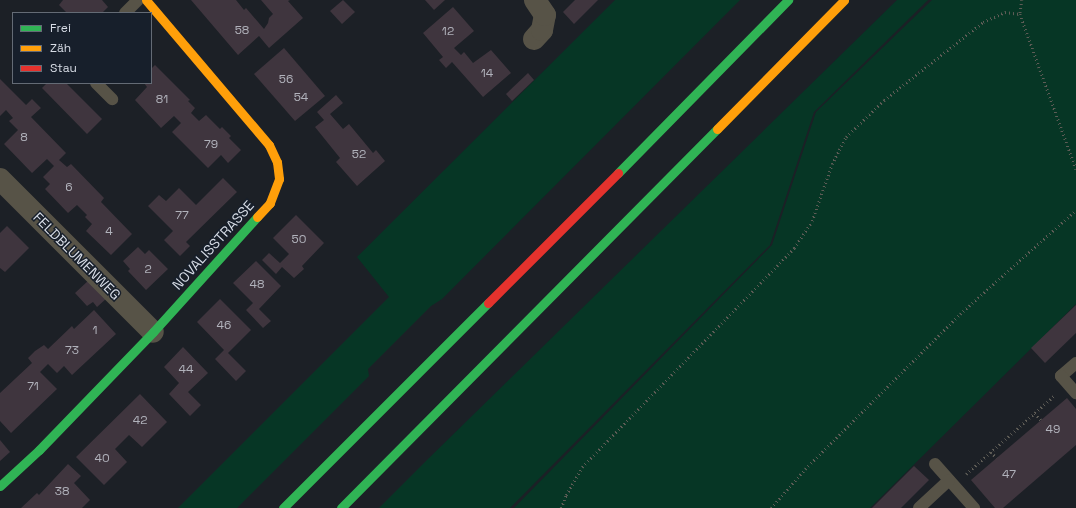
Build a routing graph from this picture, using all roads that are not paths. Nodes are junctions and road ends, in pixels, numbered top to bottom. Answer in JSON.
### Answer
{"nodes":[{"id":1,"x":138,"y":0,"type":"edge"},
{"id":2,"x":146,"y":0,"type":"edge"},
{"id":3,"x":536,"y":0,"type":"edge"},
{"id":4,"x":788,"y":0,"type":"edge"},
{"id":5,"x":844,"y":0,"type":"edge"},
{"id":6,"x":126,"y":12,"type":"edge"},
{"id":7,"x":534,"y":40,"type":"dead end"},
{"id":8,"x":97,"y":84,"type":"edge"},
{"id":9,"x":112,"y":99,"type":"dead end"},
{"id":10,"x":0,"y":179,"type":"edge"},
{"id":11,"x":153,"y":332,"type":"junction"},
{"id":12,"x":1076,"y":363,"type":"edge"},
{"id":13,"x":1072,"y":388,"type":"edge"},
{"id":14,"x":935,"y":464,"type":"dead end"},
{"id":15,"x":951,"y":482,"type":"junction"},
{"id":16,"x":0,"y":486,"type":"edge"},
{"id":17,"x":283,"y":508,"type":"edge"},
{"id":18,"x":341,"y":508,"type":"edge"},
{"id":19,"x":919,"y":508,"type":"edge"},
{"id":20,"x":974,"y":508,"type":"edge"}],
"edges":[{"from":1,"to":6,"type":"lane"},
{"from":2,"to":11,"type":"main road","name":"NOVALISSTRASSE"},
{"from":3,"to":7,"type":"street"},
{"from":4,"to":17,"type":"main road"},
{"from":5,"to":18,"type":"main road"},
{"from":8,"to":9,"type":"lane"},
{"from":10,"to":11,"type":"street","name":"FELDBLUMENWEG"},
{"from":11,"to":16,"type":"main road","name":"NOVALISSTRASSE"},
{"from":12,"to":13,"type":"lane"},
{"from":14,"to":15,"type":"lane"},
{"from":15,"to":19,"type":"lane"},
{"from":15,"to":20,"type":"lane"}]}
